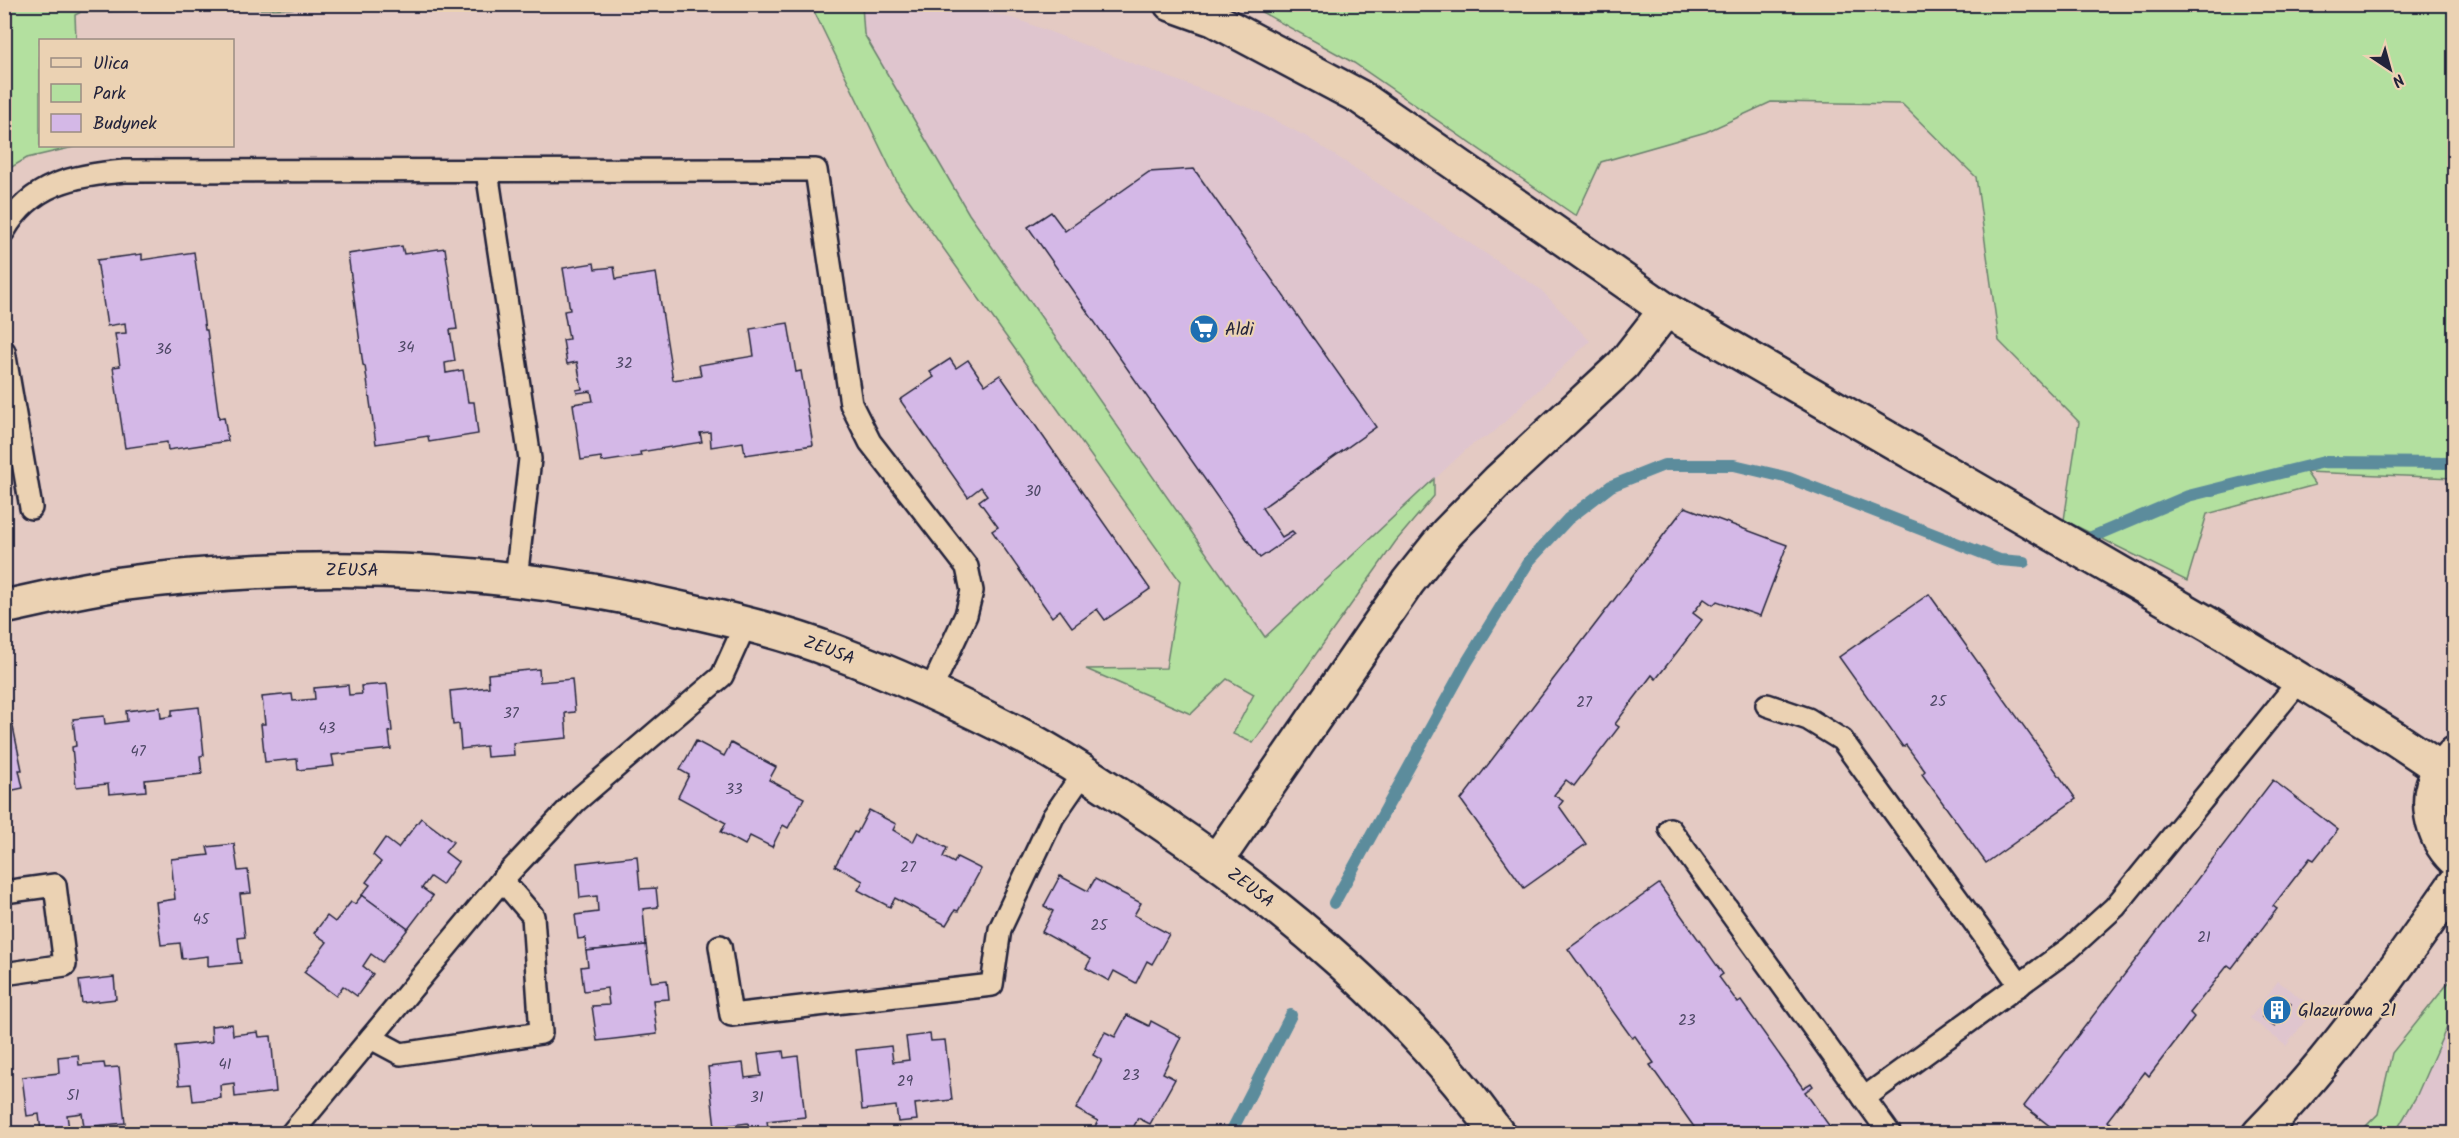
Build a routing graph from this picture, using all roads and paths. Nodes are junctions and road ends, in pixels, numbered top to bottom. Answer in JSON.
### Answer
{"nodes":[{"id":1,"x":1171,"y":4,"type":"edge"},
{"id":2,"x":487,"y":171,"type":"junction"},
{"id":3,"x":4,"y":231,"type":"edge"},
{"id":4,"x":1666,"y":310,"type":"junction"},
{"id":5,"x":4,"y":351,"type":"edge"},
{"id":6,"x":31,"y":508,"type":"dead end"},
{"id":7,"x":516,"y":579,"type":"junction"},
{"id":8,"x":4,"y":608,"type":"edge"},
{"id":9,"x":746,"y":623,"type":"junction"},
{"id":10,"x":2300,"y":680,"type":"junction"},
{"id":11,"x":930,"y":692,"type":"junction"},
{"id":12,"x":1767,"y":705,"type":"dead end"},
{"id":13,"x":2448,"y":762,"type":"edge"},
{"id":14,"x":1084,"y":772,"type":"junction"},
{"id":15,"x":1670,"y":828,"type":"dead end"},
{"id":16,"x":2454,"y":859,"type":"edge"},
{"id":17,"x":1217,"y":860,"type":"junction"},
{"id":18,"x":502,"y":880,"type":"junction"},
{"id":19,"x":2454,"y":885,"type":"edge"},
{"id":20,"x":4,"y":892,"type":"edge"},
{"id":21,"x":720,"y":946,"type":"dead end"},
{"id":22,"x":4,"y":974,"type":"edge"},
{"id":23,"x":2020,"y":985,"type":"junction"},
{"id":24,"x":371,"y":1038,"type":"junction"},
{"id":25,"x":1864,"y":1098,"type":"junction"},
{"id":26,"x":1491,"y":1131,"type":"edge"},
{"id":27,"x":291,"y":1134,"type":"edge"},
{"id":28,"x":1890,"y":1134,"type":"edge"},
{"id":29,"x":2259,"y":1134,"type":"edge"}],
"edges":[{"from":1,"to":4,"type":"street"},
{"from":2,"to":3,"type":"lane"},
{"from":2,"to":7,"type":"lane"},
{"from":2,"to":11,"type":"lane"},
{"from":4,"to":10,"type":"street"},
{"from":4,"to":17,"type":"street"},
{"from":5,"to":6,"type":"lane"},
{"from":7,"to":8,"type":"street","name":"ZEUSA"},
{"from":7,"to":9,"type":"street","name":"ZEUSA"},
{"from":9,"to":11,"type":"street","name":"ZEUSA"},
{"from":9,"to":18,"type":"lane"},
{"from":10,"to":13,"type":"street"},
{"from":10,"to":23,"type":"lane"},
{"from":11,"to":14,"type":"street","name":"ZEUSA"},
{"from":12,"to":23,"type":"lane"},
{"from":13,"to":16,"type":"street"},
{"from":14,"to":17,"type":"street","name":"ZEUSA"},
{"from":14,"to":21,"type":"lane"},
{"from":15,"to":25,"type":"lane"},
{"from":17,"to":26,"type":"street","name":"ZEUSA"},
{"from":18,"to":24,"type":"lane"},
{"from":18,"to":24,"type":"lane"},
{"from":19,"to":29,"type":"street"},
{"from":20,"to":22,"type":"lane"},
{"from":23,"to":25,"type":"lane"},
{"from":24,"to":27,"type":"lane"},
{"from":25,"to":28,"type":"lane"}]}
